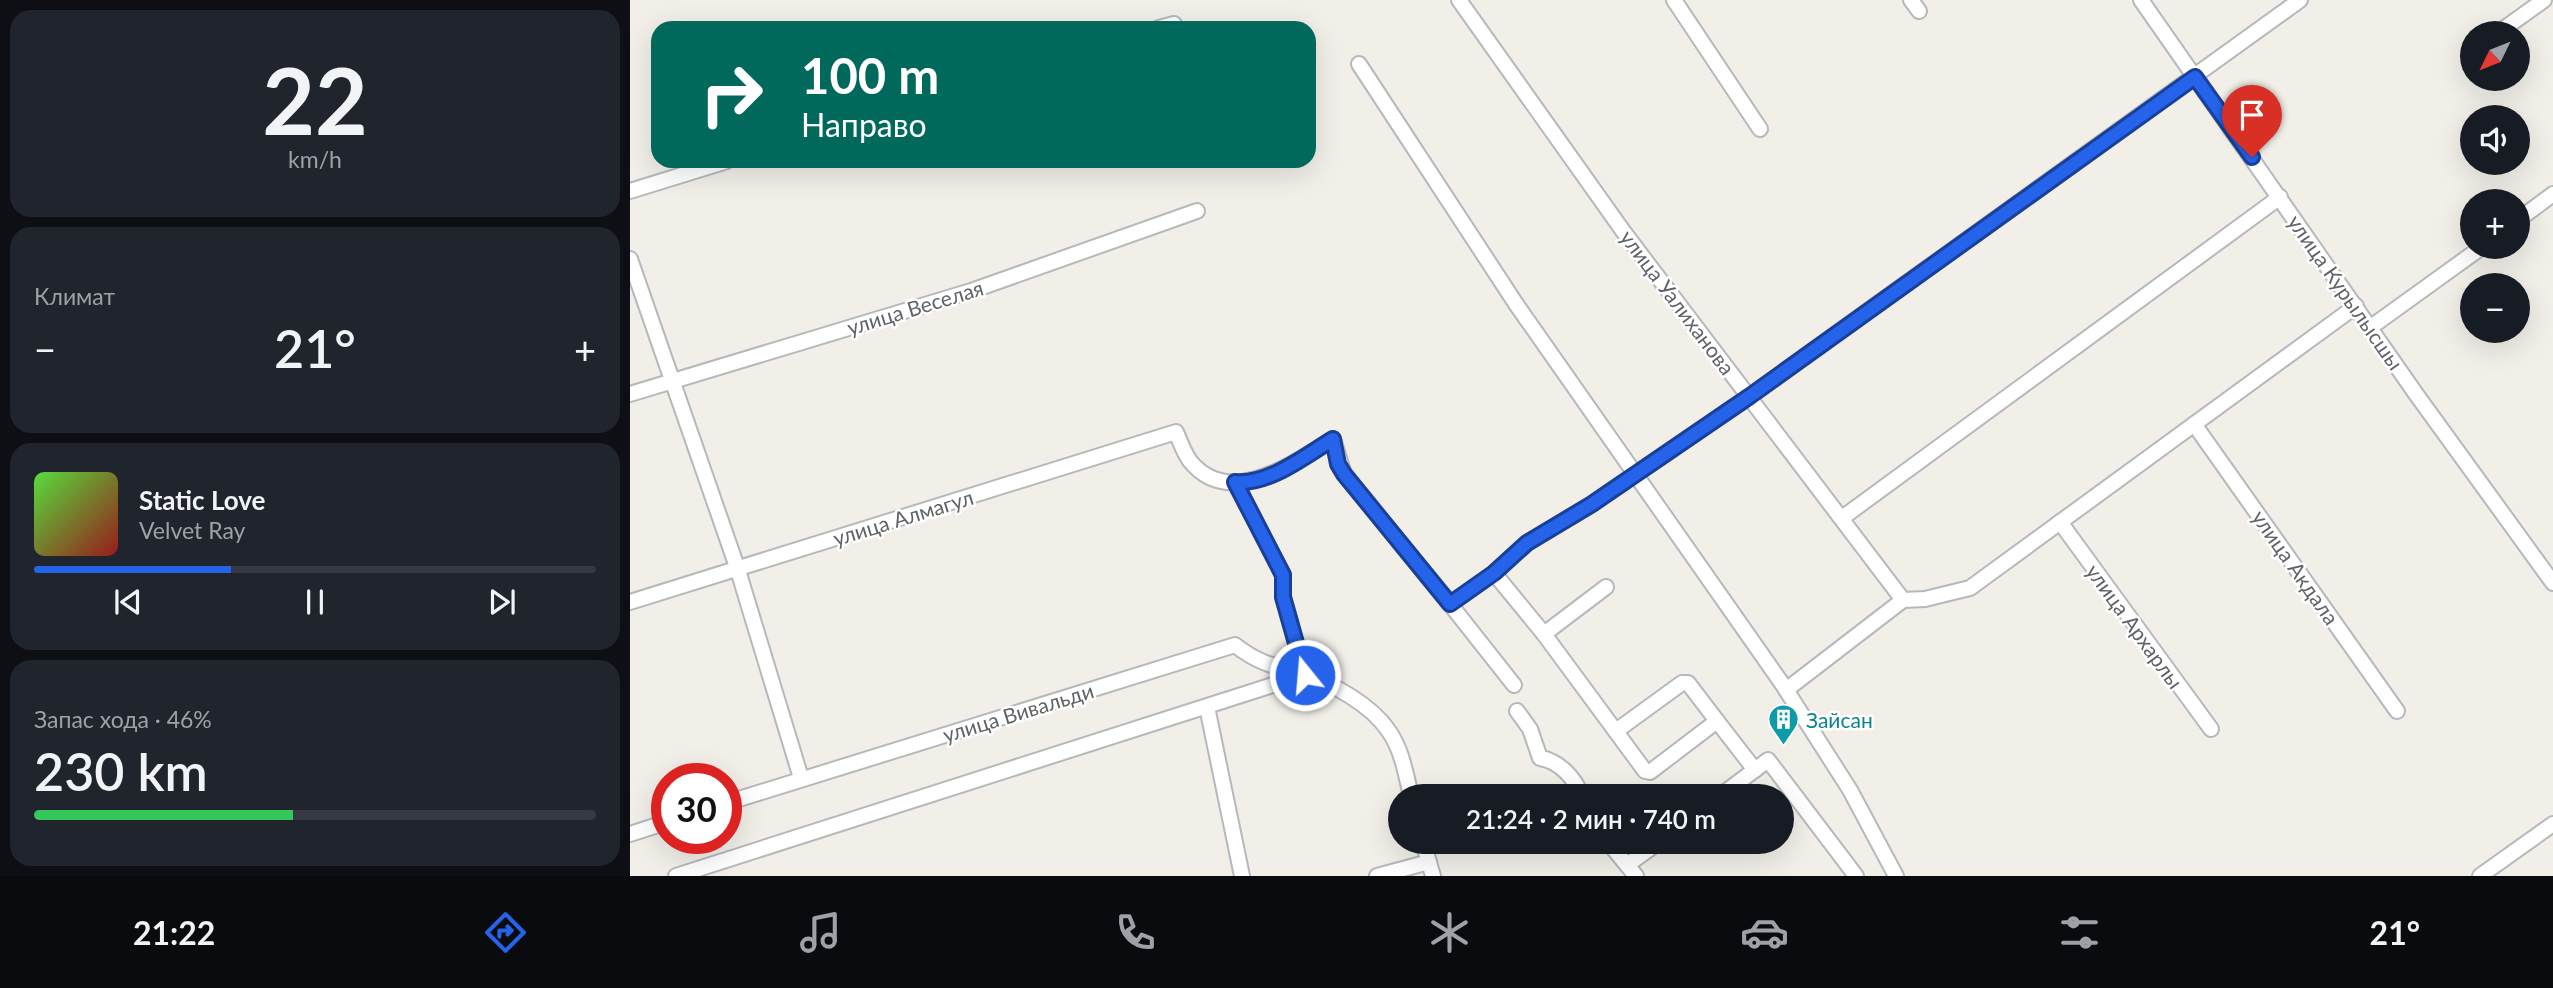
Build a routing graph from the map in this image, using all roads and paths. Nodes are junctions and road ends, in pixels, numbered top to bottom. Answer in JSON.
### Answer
{"nodes":[{"id":1,"x":1459,"y":0,"type":"edge"},
{"id":2,"x":1674,"y":0,"type":"edge"},
{"id":3,"x":2140,"y":0,"type":"edge"},
{"id":4,"x":2301,"y":0,"type":"edge"},
{"id":5,"x":2544,"y":0,"type":"edge"},
{"id":6,"x":2515,"y":21,"type":"edge"},
{"id":7,"x":1359,"y":64,"type":"dead end"},
{"id":8,"x":2195,"y":77,"type":"junction"},
{"id":9,"x":1760,"y":129,"type":"dead end"},
{"id":10,"x":704,"y":168,"type":"edge"},
{"id":11,"x":630,"y":191,"type":"edge"},
{"id":12,"x":2553,"y":194,"type":"edge"},
{"id":13,"x":2280,"y":197,"type":"junction"},
{"id":14,"x":1197,"y":211,"type":"dead end"},
{"id":15,"x":2530,"y":211,"type":"edge"},
{"id":16,"x":630,"y":259,"type":"edge"},
{"id":17,"x":2465,"y":259,"type":"edge"},
{"id":18,"x":2357,"y":306,"type":"junction"},
{"id":19,"x":2371,"y":327,"type":"junction"},
{"id":20,"x":672,"y":380,"type":"junction"},
{"id":21,"x":630,"y":394,"type":"edge"},
{"id":22,"x":1750,"y":396,"type":"junction"},
{"id":23,"x":2194,"y":424,"type":"junction"},
{"id":24,"x":1636,"y":473,"type":"junction"},
{"id":25,"x":1235,"y":482,"type":"junction"},
{"id":26,"x":1842,"y":518,"type":"junction"},
{"id":27,"x":2060,"y":522,"type":"junction"},
{"id":28,"x":737,"y":567,"type":"junction"},
{"id":29,"x":1494,"y":573,"type":"junction"},
{"id":30,"x":2553,"y":583,"type":"edge"},
{"id":31,"x":1606,"y":587,"type":"dead end"},
{"id":32,"x":1903,"y":600,"type":"junction"},
{"id":33,"x":630,"y":602,"type":"edge"},
{"id":34,"x":1450,"y":604,"type":"junction"},
{"id":35,"x":1544,"y":634,"type":"junction"},
{"id":36,"x":1305,"y":675,"type":"junction"},
{"id":37,"x":1514,"y":685,"type":"dead end"},
{"id":38,"x":1786,"y":690,"type":"junction"},
{"id":39,"x":1207,"y":707,"type":"junction"},
{"id":40,"x":1517,"y":711,"type":"dead end"},
{"id":41,"x":2397,"y":711,"type":"dead end"},
{"id":42,"x":1717,"y":721,"type":"junction"},
{"id":43,"x":2211,"y":729,"type":"dead end"},
{"id":44,"x":1616,"y":731,"type":"junction"},
{"id":45,"x":1755,"y":770,"type":"junction"},
{"id":46,"x":801,"y":778,"type":"junction"},
{"id":47,"x":1408,"y":784,"type":"edge"},
{"id":48,"x":1576,"y":784,"type":"edge"},
{"id":49,"x":1736,"y":784,"type":"edge"},
{"id":50,"x":742,"y":798,"type":"edge"},
{"id":51,"x":2553,"y":824,"type":"edge"},
{"id":52,"x":651,"y":827,"type":"edge"},
{"id":53,"x":630,"y":834,"type":"edge"},
{"id":54,"x":1618,"y":854,"type":"edge"},
{"id":55,"x":1648,"y":854,"type":"edge"},
{"id":56,"x":1431,"y":869,"type":"edge"},
{"id":57,"x":1632,"y":871,"type":"edge"},
{"id":58,"x":676,"y":876,"type":"edge"},
{"id":59,"x":1242,"y":876,"type":"edge"},
{"id":60,"x":1377,"y":876,"type":"edge"},
{"id":61,"x":1856,"y":876,"type":"edge"},
{"id":62,"x":1896,"y":876,"type":"edge"},
{"id":63,"x":2480,"y":876,"type":"edge"}],
"edges":[{"from":1,"to":22,"type":"street","name":"улица Уалиханова"},
{"from":2,"to":9,"type":"street"},
{"from":3,"to":8,"type":"street","name":"улица Курылысшы"},
{"from":4,"to":8,"type":"street"},
{"from":5,"to":6,"type":"street"},
{"from":7,"to":24,"type":"street"},
{"from":8,"to":13,"type":"street","name":"улица Курылысшы"},
{"from":8,"to":22,"type":"street"},
{"from":10,"to":11,"type":"street"},
{"from":12,"to":15,"type":"street"},
{"from":13,"to":18,"type":"street","name":"улица Курылысшы"},
{"from":13,"to":26,"type":"street"},
{"from":14,"to":20,"type":"street","name":"улица Веселая"},
{"from":16,"to":20,"type":"street"},
{"from":17,"to":19,"type":"street"},
{"from":18,"to":19,"type":"street","name":"улица Курылысшы"},
{"from":18,"to":23,"type":"street"},
{"from":19,"to":30,"type":"street","name":"улица Курылысшы"},
{"from":20,"to":21,"type":"street","name":"улица Веселая"},
{"from":20,"to":28,"type":"street"},
{"from":22,"to":24,"type":"street"},
{"from":22,"to":26,"type":"street","name":"улица Уалиханова"},
{"from":23,"to":27,"type":"street"},
{"from":23,"to":41,"type":"street","name":"улица Акдала"},
{"from":24,"to":29,"type":"street"},
{"from":24,"to":38,"type":"street"},
{"from":25,"to":28,"type":"street","name":"улица Алмагул"},
{"from":25,"to":34,"type":"street"},
{"from":25,"to":36,"type":"street"},
{"from":26,"to":32,"type":"street","name":"улица Уалиханова"},
{"from":27,"to":32,"type":"street"},
{"from":27,"to":43,"type":"street","name":"улица Архарлы"},
{"from":28,"to":33,"type":"street","name":"улица Алмагул"},
{"from":28,"to":46,"type":"street"},
{"from":29,"to":34,"type":"street"},
{"from":29,"to":35,"type":"street"},
{"from":31,"to":35,"type":"street"},
{"from":32,"to":38,"type":"street"},
{"from":34,"to":37,"type":"street"},
{"from":35,"to":44,"type":"street"},
{"from":36,"to":39,"type":"street"},
{"from":36,"to":46,"type":"street","name":"улица Вивальди"},
{"from":36,"to":47,"type":"street"},
{"from":38,"to":62,"type":"street"},
{"from":39,"to":58,"type":"street"},
{"from":39,"to":59,"type":"street"},
{"from":40,"to":48,"type":"street"},
{"from":42,"to":44,"type":"street"},
{"from":42,"to":44,"type":"street"},
{"from":42,"to":45,"type":"street"},
{"from":45,"to":49,"type":"street"},
{"from":45,"to":61,"type":"street"},
{"from":46,"to":50,"type":"street","name":"улица Вивальди"},
{"from":51,"to":63,"type":"street"},
{"from":52,"to":53,"type":"street"},
{"from":54,"to":57,"type":"street"},
{"from":55,"to":57,"type":"street"},
{"from":56,"to":60,"type":"street"}]}
